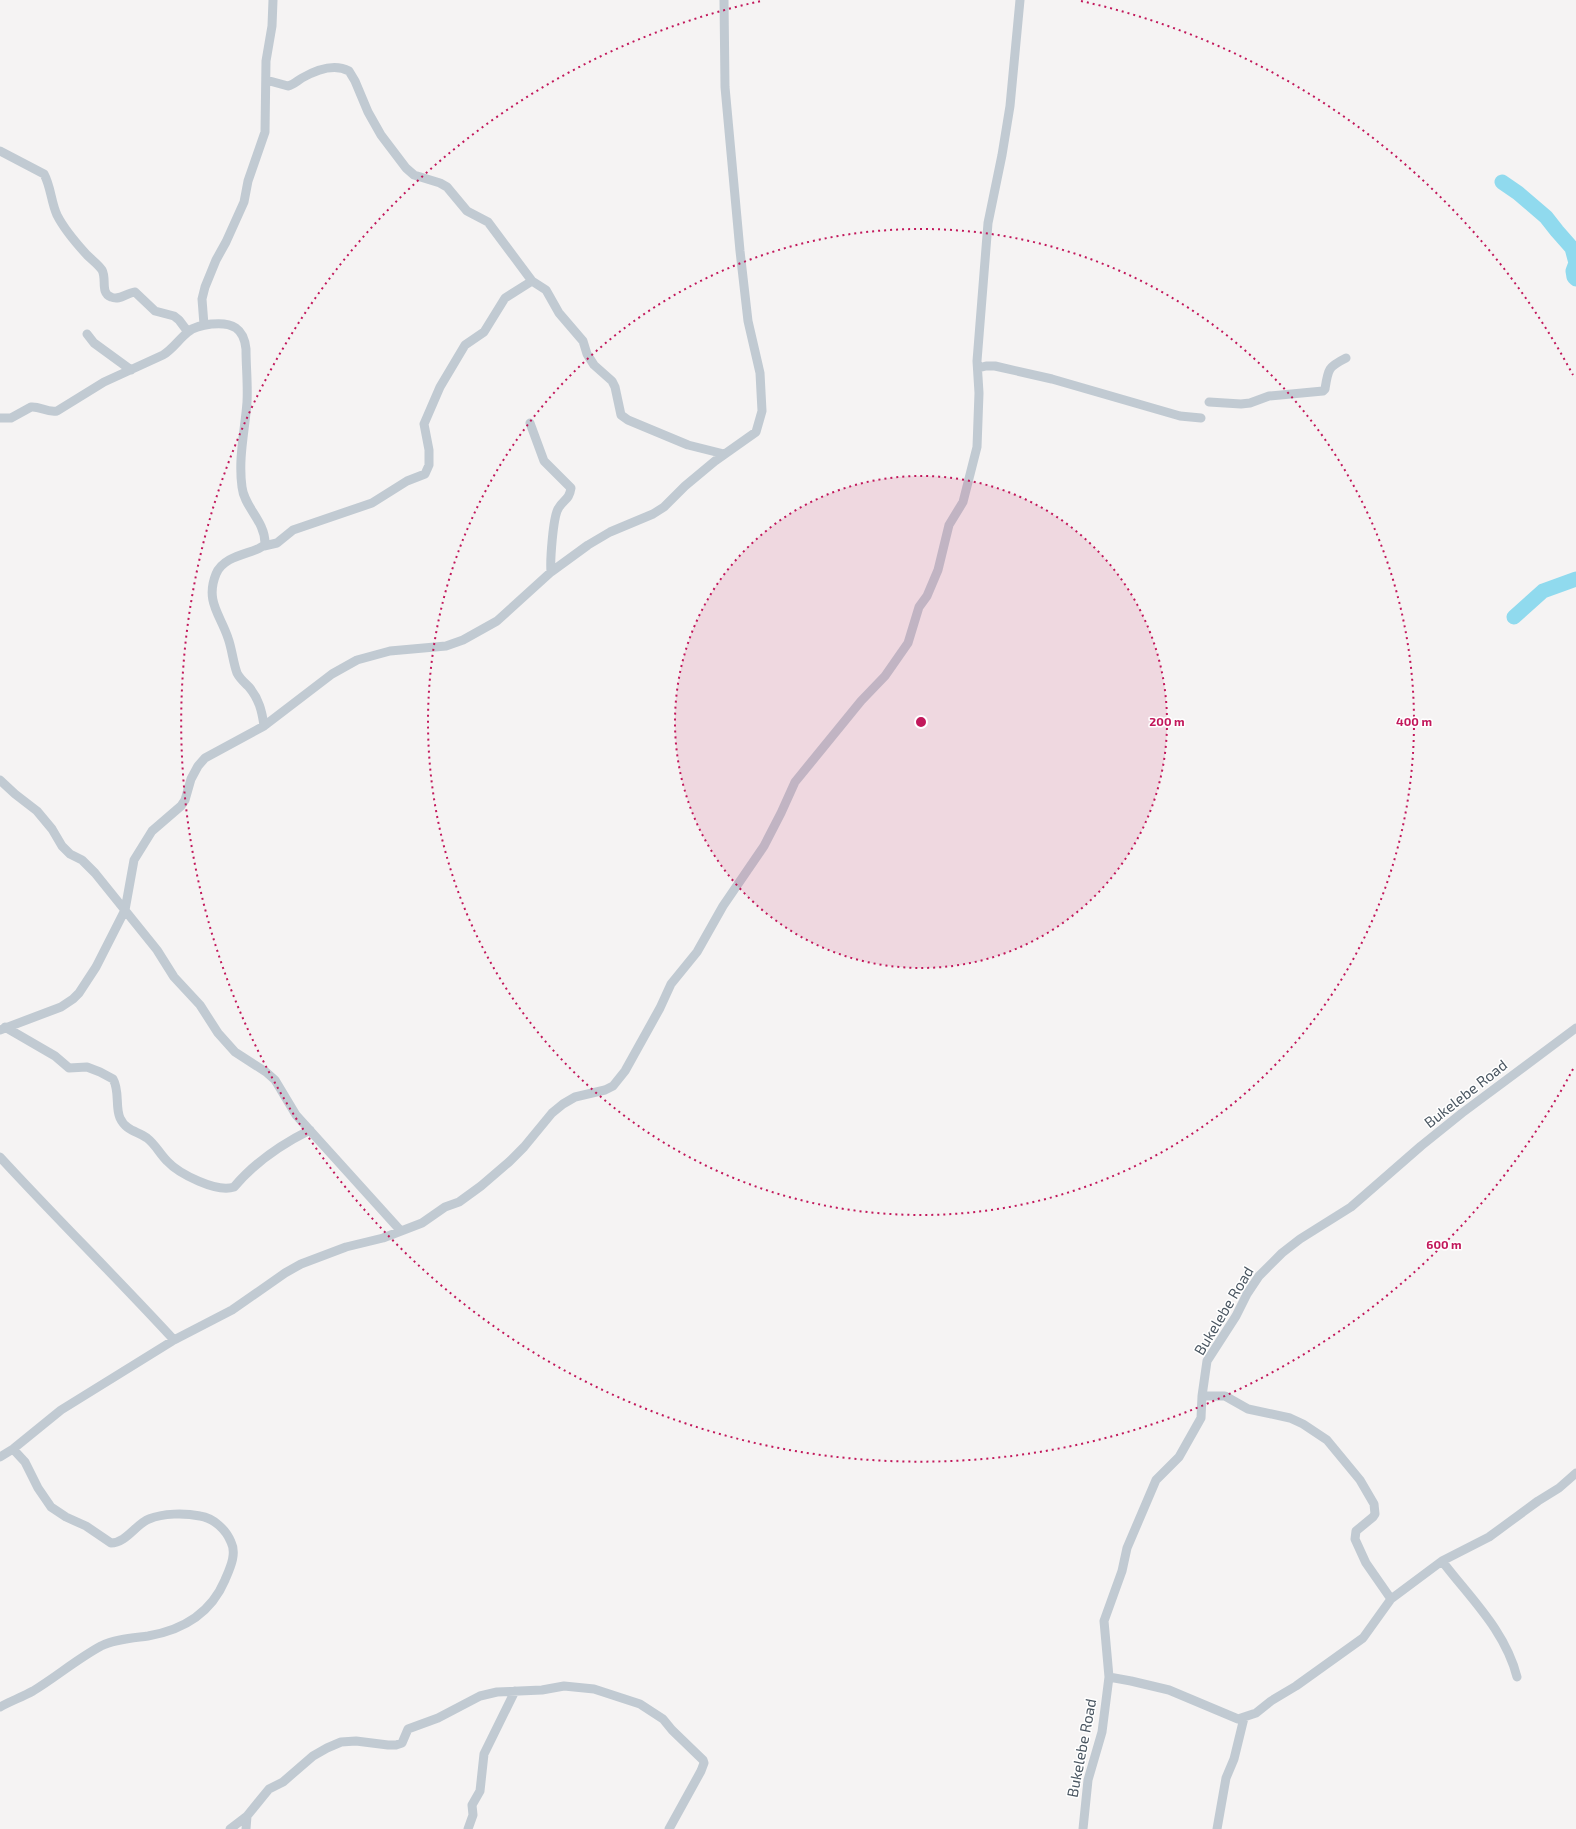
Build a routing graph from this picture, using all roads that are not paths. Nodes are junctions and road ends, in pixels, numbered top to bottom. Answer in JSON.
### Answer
{"nodes":[{"id":1,"x":274,"y":0,"type":"edge"},
{"id":2,"x":724,"y":0,"type":"edge"},
{"id":3,"x":1020,"y":0,"type":"edge"},
{"id":4,"x":266,"y":80,"type":"junction"},
{"id":5,"x":0,"y":151,"type":"edge"},
{"id":6,"x":532,"y":281,"type":"junction"},
{"id":7,"x":204,"y":325,"type":"junction"},
{"id":8,"x":188,"y":332,"type":"junction"},
{"id":9,"x":88,"y":334,"type":"dead end"},
{"id":10,"x":1346,"y":358,"type":"dead end"},
{"id":11,"x":978,"y":368,"type":"junction"},
{"id":12,"x":131,"y":370,"type":"junction"},
{"id":13,"x":1209,"y":402,"type":"dead end"},
{"id":14,"x":0,"y":418,"type":"edge"},
{"id":15,"x":1201,"y":418,"type":"dead end"},
{"id":16,"x":530,"y":423,"type":"dead end"},
{"id":17,"x":724,"y":454,"type":"junction"},
{"id":18,"x":264,"y":546,"type":"junction"},
{"id":19,"x":551,"y":572,"type":"junction"},
{"id":20,"x":264,"y":726,"type":"junction"},
{"id":21,"x":0,"y":780,"type":"edge"},
{"id":22,"x":125,"y":910,"type":"junction"},
{"id":23,"x":1576,"y":1028,"type":"edge"},
{"id":24,"x":3,"y":1029,"type":"edge"},
{"id":25,"x":310,"y":1130,"type":"junction"},
{"id":26,"x":0,"y":1157,"type":"edge"},
{"id":27,"x":400,"y":1230,"type":"junction"},
{"id":28,"x":174,"y":1340,"type":"junction"},
{"id":29,"x":1202,"y":1396,"type":"junction"},
{"id":30,"x":13,"y":1449,"type":"junction"},
{"id":31,"x":0,"y":1457,"type":"edge"},
{"id":32,"x":1576,"y":1473,"type":"edge"},
{"id":33,"x":1442,"y":1562,"type":"junction"},
{"id":34,"x":1391,"y":1599,"type":"junction"},
{"id":35,"x":1109,"y":1677,"type":"junction"},
{"id":36,"x":1517,"y":1677,"type":"dead end"},
{"id":37,"x":515,"y":1691,"type":"junction"},
{"id":38,"x":0,"y":1707,"type":"edge"},
{"id":39,"x":1244,"y":1718,"type":"junction"},
{"id":40,"x":247,"y":1816,"type":"junction"},
{"id":41,"x":230,"y":1829,"type":"edge"},
{"id":42,"x":246,"y":1829,"type":"edge"},
{"id":43,"x":468,"y":1829,"type":"edge"},
{"id":44,"x":669,"y":1829,"type":"edge"},
{"id":45,"x":1083,"y":1829,"type":"edge"},
{"id":46,"x":1217,"y":1829,"type":"edge"}],
"edges":[{"from":1,"to":4,"type":"street"},
{"from":2,"to":17,"type":"street"},
{"from":3,"to":11,"type":"street"},
{"from":4,"to":6,"type":"street"},
{"from":4,"to":7,"type":"street"},
{"from":5,"to":8,"type":"street"},
{"from":6,"to":17,"type":"street"},
{"from":6,"to":18,"type":"street"},
{"from":7,"to":8,"type":"street"},
{"from":7,"to":18,"type":"street"},
{"from":8,"to":12,"type":"street"},
{"from":9,"to":12,"type":"street"},
{"from":10,"to":13,"type":"street"},
{"from":11,"to":15,"type":"street"},
{"from":11,"to":27,"type":"street"},
{"from":12,"to":14,"type":"street"},
{"from":16,"to":19,"type":"street"},
{"from":17,"to":19,"type":"street"},
{"from":18,"to":20,"type":"street"},
{"from":19,"to":20,"type":"street"},
{"from":20,"to":22,"type":"street"},
{"from":21,"to":22,"type":"street"},
{"from":22,"to":24,"type":"street"},
{"from":22,"to":25,"type":"street"},
{"from":23,"to":29,"type":"street","name":"Bukelebe Road"},
{"from":24,"to":25,"type":"street"},
{"from":25,"to":27,"type":"street"},
{"from":26,"to":28,"type":"street"},
{"from":27,"to":28,"type":"street"},
{"from":28,"to":30,"type":"street"},
{"from":29,"to":34,"type":"street"},
{"from":29,"to":35,"type":"street","name":"Bukelebe Road"},
{"from":30,"to":31,"type":"street"},
{"from":30,"to":38,"type":"street"},
{"from":32,"to":33,"type":"street"},
{"from":33,"to":34,"type":"street"},
{"from":33,"to":36,"type":"street"},
{"from":34,"to":39,"type":"street"},
{"from":35,"to":39,"type":"street"},
{"from":35,"to":45,"type":"street","name":"Bukelebe Road"},
{"from":37,"to":40,"type":"street"},
{"from":37,"to":43,"type":"street"},
{"from":37,"to":44,"type":"street"},
{"from":39,"to":46,"type":"street"},
{"from":40,"to":41,"type":"street"},
{"from":40,"to":42,"type":"street"}]}
